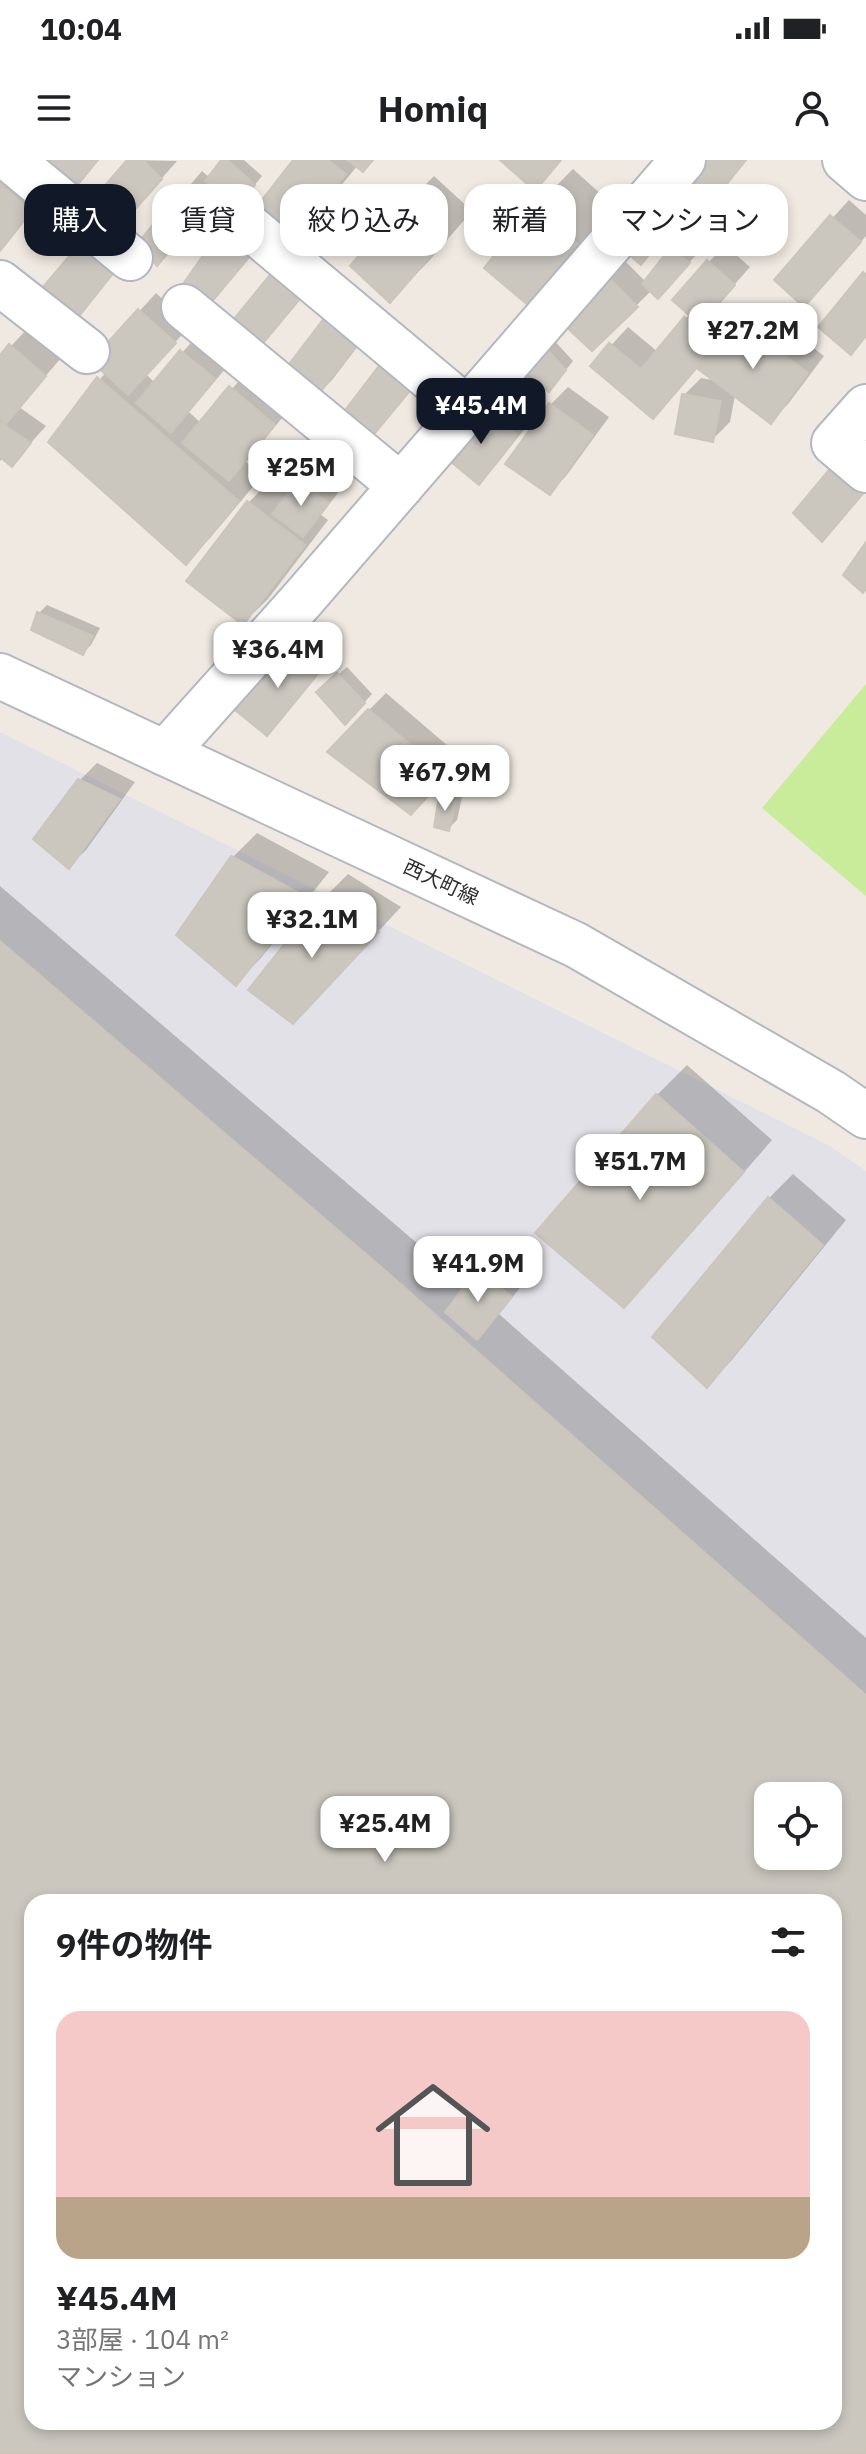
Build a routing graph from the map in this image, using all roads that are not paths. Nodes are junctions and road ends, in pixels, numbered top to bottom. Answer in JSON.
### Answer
{"nodes":[{"id":1,"x":11,"y":160,"type":"edge"},
{"id":2,"x":683,"y":160,"type":"edge"},
{"id":3,"x":845,"y":160,"type":"edge"},
{"id":4,"x":866,"y":178,"type":"edge"},
{"id":5,"x":264,"y":239,"type":"edge"},
{"id":6,"x":130,"y":258,"type":"dead end"},
{"id":7,"x":0,"y":283,"type":"edge"},
{"id":8,"x":184,"y":307,"type":"dead end"},
{"id":9,"x":87,"y":351,"type":"dead end"},
{"id":10,"x":866,"y":407,"type":"edge"},
{"id":11,"x":467,"y":409,"type":"junction"},
{"id":12,"x":866,"y":470,"type":"edge"},
{"id":13,"x":401,"y":486,"type":"junction"},
{"id":14,"x":0,"y":676,"type":"edge"},
{"id":15,"x":165,"y":753,"type":"junction"},
{"id":16,"x":866,"y":1116,"type":"edge"}],
"edges":[{"from":1,"to":6,"type":"street"},
{"from":2,"to":11,"type":"street"},
{"from":3,"to":4,"type":"street"},
{"from":5,"to":11,"type":"street"},
{"from":7,"to":9,"type":"street"},
{"from":8,"to":13,"type":"street"},
{"from":10,"to":12,"type":"street"},
{"from":11,"to":13,"type":"street"},
{"from":13,"to":15,"type":"street"},
{"from":14,"to":15,"type":"street","name":"西大町線"},
{"from":15,"to":16,"type":"street","name":"西大町線"}]}
